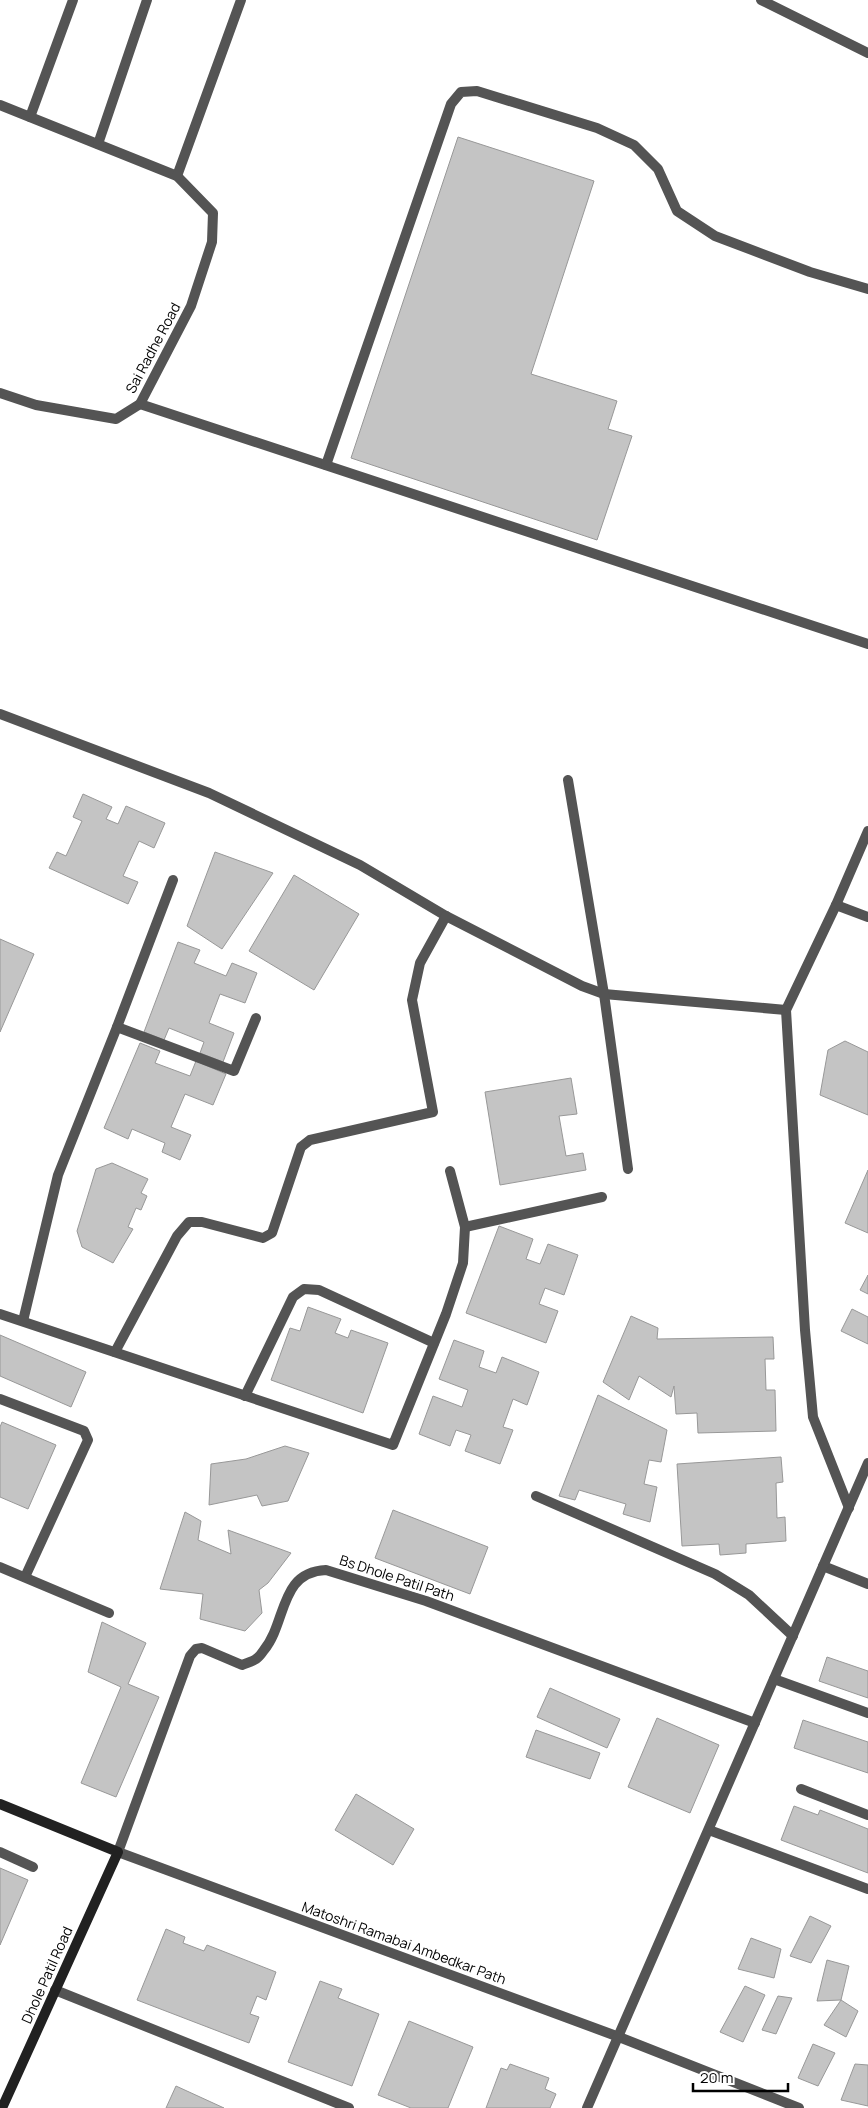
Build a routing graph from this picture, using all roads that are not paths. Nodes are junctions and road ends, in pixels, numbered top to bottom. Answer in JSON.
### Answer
{"nodes":[{"id":1,"x":73,"y":0,"type":"edge"},
{"id":2,"x":147,"y":0,"type":"edge"},
{"id":3,"x":241,"y":0,"type":"edge"},
{"id":4,"x":762,"y":0,"type":"edge"},
{"id":5,"x":868,"y":53,"type":"edge"},
{"id":6,"x":0,"y":105,"type":"edge"},
{"id":7,"x":30,"y":117,"type":"junction"},
{"id":8,"x":98,"y":144,"type":"junction"},
{"id":9,"x":177,"y":176,"type":"junction"},
{"id":10,"x":868,"y":289,"type":"edge"},
{"id":11,"x":0,"y":393,"type":"edge"},
{"id":12,"x":140,"y":404,"type":"junction"},
{"id":13,"x":326,"y":465,"type":"junction"},
{"id":14,"x":868,"y":644,"type":"edge"},
{"id":15,"x":0,"y":714,"type":"edge"},
{"id":16,"x":568,"y":780,"type":"dead end"},
{"id":17,"x":868,"y":831,"type":"edge"},
{"id":18,"x":173,"y":880,"type":"dead end"},
{"id":19,"x":836,"y":905,"type":"junction"},
{"id":20,"x":446,"y":916,"type":"junction"},
{"id":21,"x":868,"y":917,"type":"edge"},
{"id":22,"x":604,"y":994,"type":"junction"},
{"id":23,"x":786,"y":1010,"type":"junction"},
{"id":24,"x":256,"y":1018,"type":"dead end"},
{"id":25,"x":117,"y":1027,"type":"junction"},
{"id":26,"x":628,"y":1170,"type":"dead end"},
{"id":27,"x":450,"y":1171,"type":"dead end"},
{"id":28,"x":602,"y":1197,"type":"dead end"},
{"id":29,"x":465,"y":1227,"type":"junction"},
{"id":30,"x":0,"y":1314,"type":"edge"},
{"id":31,"x":23,"y":1321,"type":"junction"},
{"id":32,"x":434,"y":1343,"type":"junction"},
{"id":33,"x":115,"y":1352,"type":"junction"},
{"id":34,"x":244,"y":1396,"type":"junction"},
{"id":35,"x":0,"y":1399,"type":"edge"},
{"id":36,"x":868,"y":1463,"type":"edge"},
{"id":37,"x":536,"y":1496,"type":"dead end"},
{"id":38,"x":849,"y":1508,"type":"junction"},
{"id":39,"x":823,"y":1566,"type":"junction"},
{"id":40,"x":0,"y":1567,"type":"edge"},
{"id":41,"x":25,"y":1577,"type":"junction"},
{"id":42,"x":868,"y":1584,"type":"edge"},
{"id":43,"x":109,"y":1613,"type":"dead end"},
{"id":44,"x":793,"y":1636,"type":"junction"},
{"id":45,"x":774,"y":1679,"type":"junction"},
{"id":46,"x":868,"y":1713,"type":"edge"},
{"id":47,"x":755,"y":1724,"type":"junction"},
{"id":48,"x":801,"y":1788,"type":"dead end"},
{"id":49,"x":0,"y":1804,"type":"edge"},
{"id":50,"x":868,"y":1815,"type":"edge"},
{"id":51,"x":709,"y":1830,"type":"junction"},
{"id":52,"x":0,"y":1852,"type":"edge"},
{"id":53,"x":118,"y":1852,"type":"junction"},
{"id":54,"x":33,"y":1866,"type":"dead end"},
{"id":55,"x":868,"y":1889,"type":"edge"},
{"id":56,"x":56,"y":1990,"type":"junction"},
{"id":57,"x":619,"y":2037,"type":"junction"},
{"id":58,"x":2,"y":2108,"type":"edge"},
{"id":59,"x":349,"y":2108,"type":"edge"},
{"id":60,"x":587,"y":2108,"type":"edge"},
{"id":61,"x":799,"y":2108,"type":"edge"}],
"edges":[{"from":1,"to":7,"type":"street"},
{"from":2,"to":8,"type":"street"},
{"from":3,"to":9,"type":"street"},
{"from":4,"to":5,"type":"street"},
{"from":6,"to":7,"type":"street","name":"Sai Radhe Road"},
{"from":7,"to":8,"type":"street","name":"Sai Radhe Road"},
{"from":8,"to":9,"type":"street","name":"Sai Radhe Road"},
{"from":9,"to":12,"type":"street","name":"Sai Radhe Road"},
{"from":10,"to":13,"type":"street"},
{"from":11,"to":12,"type":"street","name":"Sai Radhe Road"},
{"from":12,"to":13,"type":"street"},
{"from":13,"to":14,"type":"street"},
{"from":15,"to":20,"type":"street"},
{"from":16,"to":22,"type":"street"},
{"from":17,"to":19,"type":"street"},
{"from":18,"to":25,"type":"street"},
{"from":19,"to":21,"type":"street"},
{"from":19,"to":23,"type":"street"},
{"from":20,"to":22,"type":"street"},
{"from":20,"to":33,"type":"street"},
{"from":22,"to":23,"type":"street"},
{"from":22,"to":26,"type":"street"},
{"from":23,"to":38,"type":"street"},
{"from":24,"to":25,"type":"street"},
{"from":25,"to":31,"type":"street"},
{"from":27,"to":29,"type":"street"},
{"from":28,"to":29,"type":"street"},
{"from":29,"to":32,"type":"street"},
{"from":30,"to":31,"type":"street"},
{"from":31,"to":33,"type":"street"},
{"from":32,"to":34,"type":"street"},
{"from":32,"to":34,"type":"street"},
{"from":33,"to":34,"type":"street"},
{"from":35,"to":41,"type":"street"},
{"from":36,"to":38,"type":"street"},
{"from":37,"to":44,"type":"street"},
{"from":38,"to":39,"type":"street"},
{"from":39,"to":42,"type":"street"},
{"from":39,"to":44,"type":"street"},
{"from":40,"to":41,"type":"street"},
{"from":41,"to":43,"type":"street"},
{"from":44,"to":45,"type":"street"},
{"from":45,"to":46,"type":"street"},
{"from":45,"to":47,"type":"street"},
{"from":47,"to":51,"type":"street"},
{"from":47,"to":53,"type":"street","name":"Bs Dhole Patil Path"},
{"from":48,"to":50,"type":"street"},
{"from":49,"to":53,"type":"street","name":"Matoshri Ramabai Ambedkar Path"},
{"from":51,"to":55,"type":"street"},
{"from":51,"to":57,"type":"street"},
{"from":52,"to":54,"type":"street"},
{"from":53,"to":56,"type":"street","name":"Dhole Patil Road"},
{"from":53,"to":57,"type":"street","name":"Matoshri Ramabai Ambedkar Path"},
{"from":56,"to":58,"type":"street","name":"Dhole Patil Road"},
{"from":56,"to":59,"type":"street"},
{"from":57,"to":60,"type":"street"},
{"from":57,"to":61,"type":"street","name":"Matoshri Ramabai Ambedkar Path"}]}
